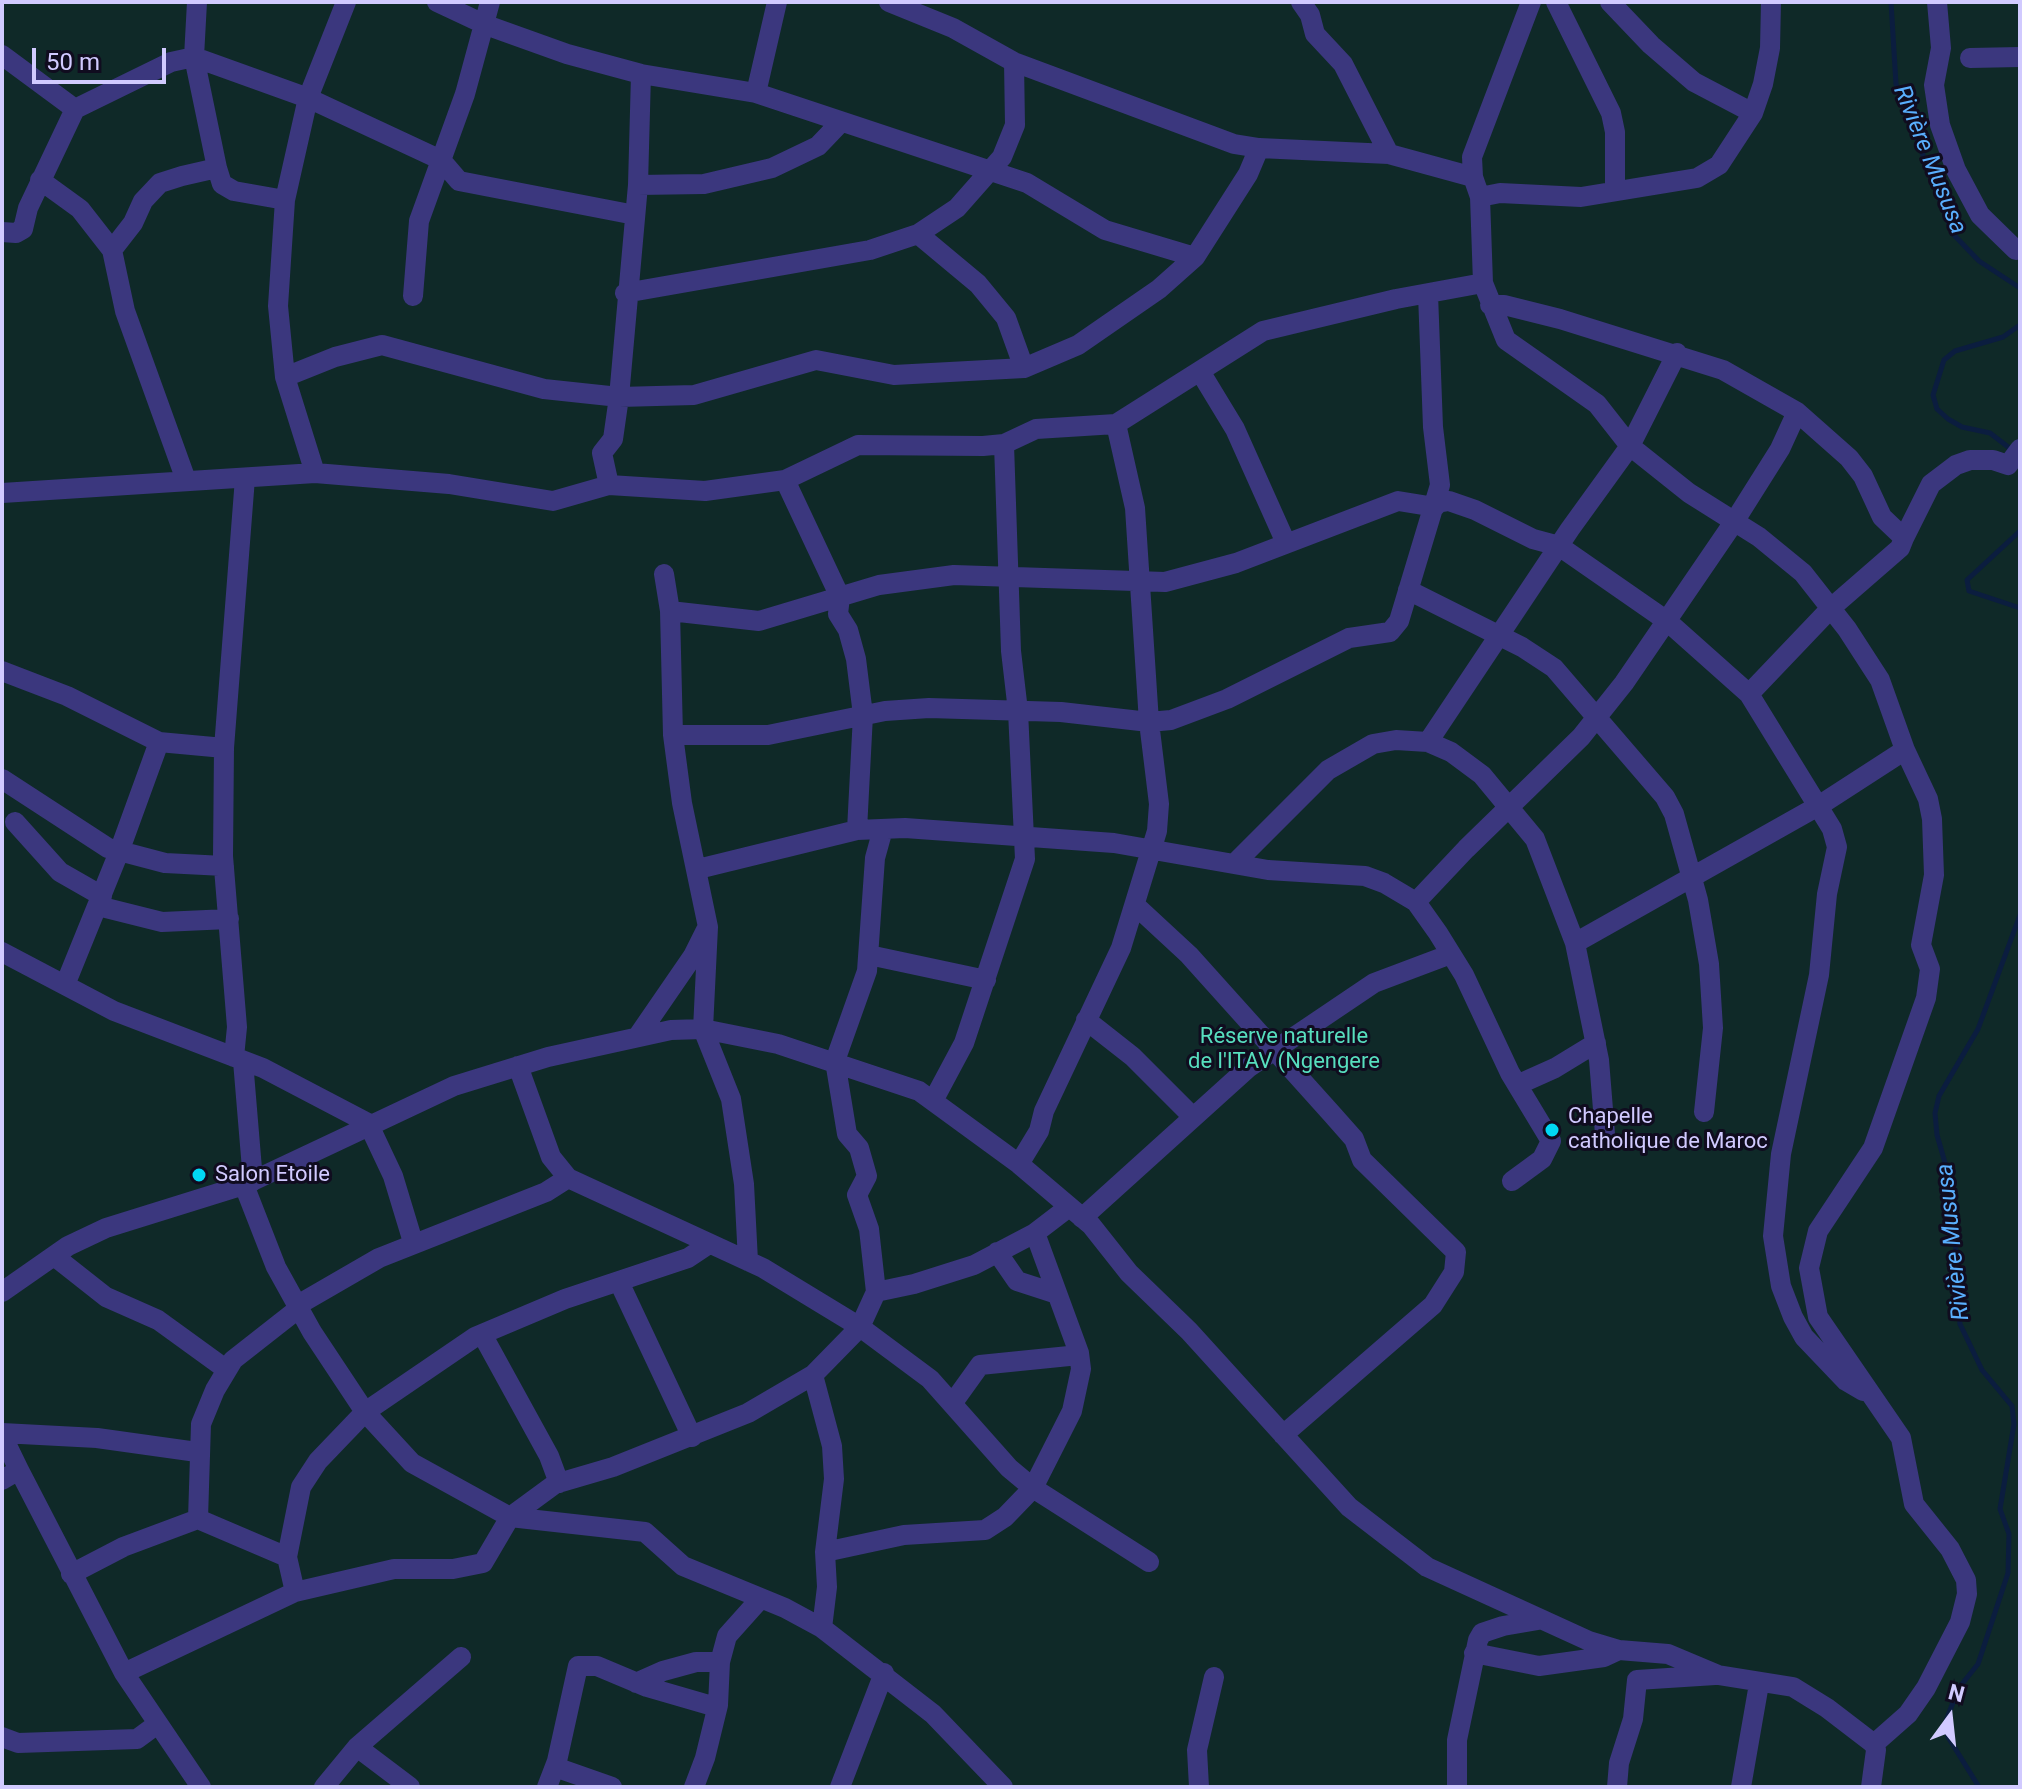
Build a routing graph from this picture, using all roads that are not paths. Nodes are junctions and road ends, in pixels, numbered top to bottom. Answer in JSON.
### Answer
{"nodes":[{"id":1,"x":197,"y":2,"type":"edge"},
{"id":2,"x":346,"y":2,"type":"edge"},
{"id":3,"x":437,"y":2,"type":"edge"},
{"id":4,"x":490,"y":2,"type":"edge"},
{"id":5,"x":777,"y":2,"type":"edge"},
{"id":6,"x":889,"y":2,"type":"edge"},
{"id":7,"x":1301,"y":2,"type":"edge"},
{"id":8,"x":1531,"y":2,"type":"edge"},
{"id":9,"x":1556,"y":2,"type":"edge"},
{"id":10,"x":1610,"y":2,"type":"edge"},
{"id":11,"x":1771,"y":2,"type":"edge"},
{"id":12,"x":1937,"y":2,"type":"edge"},
{"id":13,"x":486,"y":25,"type":"junction"},
{"id":14,"x":2,"y":55,"type":"edge"},
{"id":15,"x":194,"y":57,"type":"junction"},
{"id":16,"x":2020,"y":57,"type":"edge"},
{"id":17,"x":1970,"y":58,"type":"dead end"},
{"id":18,"x":1014,"y":62,"type":"junction"},
{"id":19,"x":641,"y":74,"type":"junction"},
{"id":20,"x":756,"y":93,"type":"junction"},
{"id":21,"x":308,"y":98,"type":"junction"},
{"id":22,"x":75,"y":109,"type":"junction"},
{"id":23,"x":1753,"y":113,"type":"junction"},
{"id":24,"x":840,"y":123,"type":"junction"},
{"id":25,"x":1259,"y":148,"type":"junction"},
{"id":26,"x":1389,"y":154,"type":"junction"},
{"id":27,"x":441,"y":160,"type":"junction"},
{"id":28,"x":217,"y":168,"type":"junction"},
{"id":29,"x":993,"y":172,"type":"junction"},
{"id":30,"x":1473,"y":177,"type":"junction"},
{"id":31,"x":40,"y":180,"type":"junction"},
{"id":32,"x":638,"y":185,"type":"junction"},
{"id":33,"x":1615,"y":190,"type":"junction"},
{"id":34,"x":1480,"y":197,"type":"junction"},
{"id":35,"x":285,"y":200,"type":"junction"},
{"id":36,"x":635,"y":215,"type":"junction"},
{"id":37,"x":2,"y":232,"type":"edge"},
{"id":38,"x":918,"y":234,"type":"junction"},
{"id":39,"x":112,"y":250,"type":"junction"},
{"id":40,"x":2016,"y":250,"type":"dead end"},
{"id":41,"x":1195,"y":257,"type":"junction"},
{"id":42,"x":1483,"y":283,"type":"junction"},
{"id":43,"x":625,"y":293,"type":"junction"},
{"id":44,"x":1428,"y":294,"type":"junction"},
{"id":45,"x":413,"y":296,"type":"dead end"},
{"id":46,"x":1490,"y":305,"type":"junction"},
{"id":47,"x":1677,"y":353,"type":"junction"},
{"id":48,"x":1024,"y":368,"type":"junction"},
{"id":49,"x":1201,"y":373,"type":"junction"},
{"id":50,"x":285,"y":377,"type":"junction"},
{"id":51,"x":619,"y":397,"type":"junction"},
{"id":52,"x":1797,"y":412,"type":"junction"},
{"id":53,"x":1116,"y":424,"type":"junction"},
{"id":54,"x":1004,"y":444,"type":"junction"},
{"id":55,"x":1630,"y":446,"type":"junction"},
{"id":56,"x":2016,"y":455,"type":"edge"},
{"id":57,"x":315,"y":473,"type":"junction"},
{"id":58,"x":245,"y":478,"type":"junction"},
{"id":59,"x":186,"y":480,"type":"junction"},
{"id":60,"x":785,"y":480,"type":"junction"},
{"id":61,"x":609,"y":485,"type":"junction"},
{"id":62,"x":2,"y":493,"type":"edge"},
{"id":63,"x":1436,"y":505,"type":"junction"},
{"id":64,"x":1734,"y":522,"type":"junction"},
{"id":65,"x":1904,"y":538,"type":"junction"},
{"id":66,"x":1286,"y":543,"type":"junction"},
{"id":67,"x":1559,"y":546,"type":"junction"},
{"id":68,"x":664,"y":574,"type":"dead end"},
{"id":69,"x":1011,"y":578,"type":"junction"},
{"id":70,"x":1140,"y":583,"type":"junction"},
{"id":71,"x":1408,"y":590,"type":"junction"},
{"id":72,"x":840,"y":597,"type":"junction"},
{"id":73,"x":1831,"y":608,"type":"junction"},
{"id":74,"x":670,"y":611,"type":"junction"},
{"id":75,"x":1667,"y":621,"type":"junction"},
{"id":76,"x":1499,"y":636,"type":"junction"},
{"id":77,"x":2,"y":671,"type":"edge"},
{"id":78,"x":1749,"y":694,"type":"junction"},
{"id":79,"x":1018,"y":711,"type":"junction"},
{"id":80,"x":863,"y":715,"type":"junction"},
{"id":81,"x":1597,"y":718,"type":"junction"},
{"id":82,"x":1149,"y":722,"type":"junction"},
{"id":83,"x":673,"y":735,"type":"junction"},
{"id":84,"x":159,"y":742,"type":"junction"},
{"id":85,"x":1428,"y":742,"type":"junction"},
{"id":86,"x":224,"y":748,"type":"junction"},
{"id":87,"x":1905,"y":750,"type":"junction"},
{"id":88,"x":2,"y":779,"type":"edge"},
{"id":89,"x":32,"y":801,"type":"junction"},
{"id":90,"x":1820,"y":805,"type":"junction"},
{"id":91,"x":1512,"y":807,"type":"junction"},
{"id":92,"x":15,"y":822,"type":"junction"},
{"id":93,"x":883,"y":829,"type":"junction"},
{"id":94,"x":857,"y":830,"type":"junction"},
{"id":95,"x":2,"y":838,"type":"edge"},
{"id":96,"x":1024,"y":839,"type":"junction"},
{"id":97,"x":1151,"y":849,"type":"junction"},
{"id":98,"x":119,"y":852,"type":"junction"},
{"id":99,"x":1235,"y":863,"type":"junction"},
{"id":100,"x":224,"y":866,"type":"junction"},
{"id":101,"x":698,"y":869,"type":"junction"},
{"id":102,"x":1691,"y":875,"type":"junction"},
{"id":103,"x":100,"y":901,"type":"junction"},
{"id":104,"x":1416,"y":902,"type":"junction"},
{"id":105,"x":1135,"y":905,"type":"junction"},
{"id":106,"x":229,"y":919,"type":"junction"},
{"id":107,"x":708,"y":927,"type":"junction"},
{"id":108,"x":1575,"y":943,"type":"junction"},
{"id":109,"x":2,"y":952,"type":"edge"},
{"id":110,"x":1451,"y":954,"type":"junction"},
{"id":111,"x":869,"y":955,"type":"junction"},
{"id":112,"x":986,"y":980,"type":"junction"},
{"id":113,"x":65,"y":985,"type":"junction"},
{"id":114,"x":1086,"y":1020,"type":"junction"},
{"id":115,"x":703,"y":1029,"type":"junction"},
{"id":116,"x":638,"y":1036,"type":"junction"},
{"id":117,"x":1596,"y":1043,"type":"junction"},
{"id":118,"x":1274,"y":1049,"type":"junction"},
{"id":119,"x":238,"y":1059,"type":"junction"},
{"id":120,"x":835,"y":1061,"type":"junction"},
{"id":121,"x":518,"y":1066,"type":"junction"},
{"id":122,"x":1517,"y":1085,"type":"junction"},
{"id":123,"x":933,"y":1101,"type":"junction"},
{"id":124,"x":1704,"y":1112,"type":"dead end"},
{"id":125,"x":1192,"y":1116,"type":"junction"},
{"id":126,"x":368,"y":1123,"type":"junction"},
{"id":127,"x":1605,"y":1134,"type":"dead end"},
{"id":128,"x":1019,"y":1164,"type":"junction"},
{"id":129,"x":568,"y":1178,"type":"junction"},
{"id":130,"x":1512,"y":1181,"type":"dead end"},
{"id":131,"x":248,"y":1183,"type":"junction"},
{"id":132,"x":1076,"y":1212,"type":"junction"},
{"id":133,"x":1035,"y":1233,"type":"junction"},
{"id":134,"x":413,"y":1242,"type":"junction"},
{"id":135,"x":709,"y":1244,"type":"junction"},
{"id":136,"x":997,"y":1252,"type":"junction"},
{"id":137,"x":54,"y":1256,"type":"junction"},
{"id":138,"x":748,"y":1261,"type":"junction"},
{"id":139,"x":620,"y":1284,"type":"junction"},
{"id":140,"x":2,"y":1292,"type":"edge"},
{"id":141,"x":876,"y":1292,"type":"junction"},
{"id":142,"x":1057,"y":1294,"type":"junction"},
{"id":143,"x":297,"y":1307,"type":"junction"},
{"id":144,"x":860,"y":1327,"type":"junction"},
{"id":145,"x":482,"y":1334,"type":"junction"},
{"id":146,"x":1079,"y":1355,"type":"junction"},
{"id":147,"x":227,"y":1370,"type":"junction"},
{"id":148,"x":813,"y":1375,"type":"junction"},
{"id":149,"x":1872,"y":1395,"type":"junction"},
{"id":150,"x":952,"y":1404,"type":"junction"},
{"id":151,"x":365,"y":1412,"type":"junction"},
{"id":152,"x":2,"y":1434,"type":"edge"},
{"id":153,"x":1283,"y":1435,"type":"junction"},
{"id":154,"x":692,"y":1437,"type":"junction"},
{"id":155,"x":197,"y":1452,"type":"junction"},
{"id":156,"x":10,"y":1475,"type":"edge"},
{"id":157,"x":559,"y":1483,"type":"junction"},
{"id":158,"x":1033,"y":1488,"type":"junction"},
{"id":159,"x":510,"y":1517,"type":"junction"},
{"id":160,"x":198,"y":1519,"type":"junction"},
{"id":161,"x":825,"y":1552,"type":"junction"},
{"id":162,"x":287,"y":1557,"type":"junction"},
{"id":163,"x":1149,"y":1562,"type":"dead end"},
{"id":164,"x":71,"y":1574,"type":"junction"},
{"id":165,"x":295,"y":1592,"type":"junction"},
{"id":166,"x":761,"y":1598,"type":"junction"},
{"id":167,"x":1538,"y":1620,"type":"junction"},
{"id":168,"x":822,"y":1628,"type":"junction"},
{"id":169,"x":1619,"y":1650,"type":"junction"},
{"id":170,"x":1474,"y":1653,"type":"junction"},
{"id":171,"x":461,"y":1657,"type":"dead end"},
{"id":172,"x":720,"y":1662,"type":"junction"},
{"id":173,"x":124,"y":1673,"type":"junction"},
{"id":174,"x":884,"y":1673,"type":"junction"},
{"id":175,"x":1718,"y":1675,"type":"junction"},
{"id":176,"x":1214,"y":1677,"type":"dead end"},
{"id":177,"x":636,"y":1683,"type":"junction"},
{"id":178,"x":1759,"y":1684,"type":"junction"},
{"id":179,"x":716,"y":1707,"type":"junction"},
{"id":180,"x":156,"y":1725,"type":"junction"},
{"id":181,"x":2,"y":1737,"type":"edge"},
{"id":182,"x":1874,"y":1744,"type":"junction"},
{"id":183,"x":357,"y":1747,"type":"junction"},
{"id":184,"x":555,"y":1767,"type":"junction"},
{"id":185,"x":201,"y":1787,"type":"edge"},
{"id":186,"x":324,"y":1787,"type":"edge"},
{"id":187,"x":410,"y":1787,"type":"edge"},
{"id":188,"x":547,"y":1787,"type":"edge"},
{"id":189,"x":612,"y":1787,"type":"edge"},
{"id":190,"x":694,"y":1787,"type":"edge"},
{"id":191,"x":840,"y":1787,"type":"edge"},
{"id":192,"x":1003,"y":1787,"type":"edge"},
{"id":193,"x":1199,"y":1787,"type":"edge"},
{"id":194,"x":1457,"y":1787,"type":"edge"},
{"id":195,"x":1617,"y":1787,"type":"edge"},
{"id":196,"x":1741,"y":1787,"type":"edge"},
{"id":197,"x":1871,"y":1787,"type":"edge"}],
"edges":[{"from":1,"to":15,"type":"street"},
{"from":2,"to":21,"type":"street"},
{"from":3,"to":13,"type":"street"},
{"from":4,"to":13,"type":"street"},
{"from":5,"to":20,"type":"street"},
{"from":6,"to":18,"type":"street"},
{"from":7,"to":26,"type":"street"},
{"from":8,"to":30,"type":"street"},
{"from":9,"to":33,"type":"street"},
{"from":10,"to":23,"type":"street"},
{"from":11,"to":23,"type":"street"},
{"from":12,"to":40,"type":"street"},
{"from":13,"to":19,"type":"street"},
{"from":13,"to":27,"type":"street"},
{"from":14,"to":22,"type":"street"},
{"from":15,"to":21,"type":"street"},
{"from":15,"to":22,"type":"street"},
{"from":15,"to":28,"type":"street"},
{"from":16,"to":17,"type":"street"},
{"from":18,"to":25,"type":"street"},
{"from":18,"to":29,"type":"street"},
{"from":19,"to":20,"type":"street"},
{"from":19,"to":32,"type":"street"},
{"from":20,"to":24,"type":"street"},
{"from":21,"to":27,"type":"street"},
{"from":21,"to":35,"type":"street"},
{"from":22,"to":31,"type":"street"},
{"from":23,"to":33,"type":"street"},
{"from":24,"to":29,"type":"street"},
{"from":24,"to":32,"type":"street"},
{"from":25,"to":26,"type":"street"},
{"from":25,"to":41,"type":"street"},
{"from":26,"to":30,"type":"street"},
{"from":27,"to":36,"type":"street"},
{"from":27,"to":45,"type":"street"},
{"from":28,"to":35,"type":"street"},
{"from":28,"to":39,"type":"street"},
{"from":29,"to":38,"type":"street"},
{"from":29,"to":41,"type":"street"},
{"from":30,"to":34,"type":"street"},
{"from":31,"to":37,"type":"street"},
{"from":31,"to":39,"type":"street"},
{"from":32,"to":36,"type":"street"},
{"from":33,"to":34,"type":"street"},
{"from":34,"to":42,"type":"street"},
{"from":35,"to":50,"type":"street"},
{"from":36,"to":43,"type":"street"},
{"from":38,"to":43,"type":"street"},
{"from":38,"to":48,"type":"street"},
{"from":39,"to":59,"type":"street"},
{"from":41,"to":48,"type":"street"},
{"from":42,"to":44,"type":"street"},
{"from":42,"to":46,"type":"street"},
{"from":43,"to":51,"type":"street"},
{"from":44,"to":49,"type":"street"},
{"from":44,"to":63,"type":"street"},
{"from":46,"to":47,"type":"street"},
{"from":46,"to":55,"type":"street"},
{"from":47,"to":52,"type":"street"},
{"from":47,"to":55,"type":"street"},
{"from":48,"to":51,"type":"street"},
{"from":49,"to":53,"type":"street"},
{"from":49,"to":66,"type":"street"},
{"from":50,"to":51,"type":"street"},
{"from":50,"to":57,"type":"street"},
{"from":51,"to":61,"type":"street"},
{"from":52,"to":64,"type":"street"},
{"from":52,"to":65,"type":"street"},
{"from":53,"to":54,"type":"street"},
{"from":53,"to":70,"type":"street"},
{"from":54,"to":60,"type":"street"},
{"from":54,"to":69,"type":"street"},
{"from":55,"to":64,"type":"street"},
{"from":55,"to":67,"type":"street"},
{"from":56,"to":65,"type":"street"},
{"from":57,"to":58,"type":"street"},
{"from":57,"to":61,"type":"street"},
{"from":58,"to":59,"type":"street"},
{"from":58,"to":86,"type":"street"},
{"from":59,"to":62,"type":"street"},
{"from":60,"to":61,"type":"street"},
{"from":60,"to":72,"type":"street"},
{"from":63,"to":66,"type":"street"},
{"from":63,"to":67,"type":"street"},
{"from":63,"to":71,"type":"street"},
{"from":64,"to":73,"type":"street"},
{"from":64,"to":75,"type":"street"},
{"from":65,"to":73,"type":"street"},
{"from":66,"to":70,"type":"street"},
{"from":67,"to":75,"type":"street"},
{"from":67,"to":76,"type":"street"},
{"from":68,"to":74,"type":"street"},
{"from":69,"to":70,"type":"street"},
{"from":69,"to":72,"type":"street"},
{"from":69,"to":79,"type":"street"},
{"from":70,"to":82,"type":"street"},
{"from":71,"to":76,"type":"street"},
{"from":71,"to":82,"type":"street"},
{"from":72,"to":74,"type":"street"},
{"from":72,"to":80,"type":"street"},
{"from":73,"to":78,"type":"street"},
{"from":73,"to":87,"type":"street"},
{"from":74,"to":83,"type":"street"},
{"from":75,"to":78,"type":"street"},
{"from":75,"to":81,"type":"street"},
{"from":76,"to":81,"type":"street"},
{"from":76,"to":85,"type":"street"},
{"from":77,"to":84,"type":"street"},
{"from":78,"to":90,"type":"street"},
{"from":79,"to":80,"type":"street"},
{"from":79,"to":82,"type":"street"},
{"from":79,"to":96,"type":"street"},
{"from":80,"to":83,"type":"street"},
{"from":80,"to":94,"type":"street"},
{"from":81,"to":91,"type":"street"},
{"from":81,"to":102,"type":"street"},
{"from":82,"to":97,"type":"street"},
{"from":83,"to":101,"type":"street"},
{"from":84,"to":86,"type":"street"},
{"from":84,"to":98,"type":"street"},
{"from":85,"to":91,"type":"street"},
{"from":85,"to":99,"type":"street"},
{"from":86,"to":100,"type":"street"},
{"from":87,"to":90,"type":"street"},
{"from":87,"to":149,"type":"street"},
{"from":88,"to":89,"type":"street"},
{"from":89,"to":92,"type":"street"},
{"from":89,"to":98,"type":"street"},
{"from":90,"to":102,"type":"street"},
{"from":90,"to":149,"type":"street"},
{"from":91,"to":104,"type":"street"},
{"from":91,"to":108,"type":"street"},
{"from":92,"to":95,"type":"street"},
{"from":92,"to":103,"type":"street"},
{"from":93,"to":94,"type":"street"},
{"from":93,"to":96,"type":"street"},
{"from":93,"to":111,"type":"street"},
{"from":94,"to":101,"type":"street"},
{"from":96,"to":97,"type":"street"},
{"from":96,"to":112,"type":"street"},
{"from":97,"to":99,"type":"street"},
{"from":97,"to":105,"type":"street"},
{"from":98,"to":100,"type":"street"},
{"from":98,"to":103,"type":"street"},
{"from":99,"to":104,"type":"street"},
{"from":100,"to":106,"type":"street"},
{"from":101,"to":107,"type":"street"},
{"from":102,"to":108,"type":"street"},
{"from":102,"to":124,"type":"street"},
{"from":103,"to":106,"type":"street"},
{"from":103,"to":113,"type":"street"},
{"from":104,"to":110,"type":"street"},
{"from":105,"to":114,"type":"street"},
{"from":105,"to":118,"type":"street"},
{"from":106,"to":119,"type":"street"},
{"from":107,"to":115,"type":"street"},
{"from":107,"to":116,"type":"street"},
{"from":108,"to":117,"type":"street"},
{"from":109,"to":113,"type":"street"},
{"from":110,"to":118,"type":"street"},
{"from":110,"to":122,"type":"street"},
{"from":111,"to":112,"type":"street"},
{"from":111,"to":120,"type":"street"},
{"from":112,"to":123,"type":"street"},
{"from":113,"to":119,"type":"street"},
{"from":114,"to":125,"type":"street"},
{"from":114,"to":128,"type":"street"},
{"from":115,"to":116,"type":"street"},
{"from":115,"to":120,"type":"street"},
{"from":115,"to":138,"type":"street"},
{"from":116,"to":121,"type":"street"},
{"from":117,"to":122,"type":"street"},
{"from":117,"to":127,"type":"street"},
{"from":118,"to":125,"type":"street"},
{"from":118,"to":153,"type":"street"},
{"from":119,"to":126,"type":"street"},
{"from":119,"to":131,"type":"street"},
{"from":120,"to":123,"type":"street"},
{"from":120,"to":141,"type":"street"},
{"from":121,"to":126,"type":"street"},
{"from":121,"to":129,"type":"street"},
{"from":122,"to":130,"type":"street"},
{"from":123,"to":128,"type":"street"},
{"from":125,"to":132,"type":"street"},
{"from":126,"to":131,"type":"street"},
{"from":126,"to":134,"type":"street"},
{"from":128,"to":132,"type":"street"},
{"from":129,"to":134,"type":"street"},
{"from":129,"to":135,"type":"street"},
{"from":131,"to":137,"type":"street"},
{"from":131,"to":143,"type":"street"},
{"from":132,"to":133,"type":"street"},
{"from":132,"to":153,"type":"street"},
{"from":133,"to":136,"type":"street"},
{"from":133,"to":142,"type":"street"},
{"from":134,"to":143,"type":"street"},
{"from":135,"to":138,"type":"street"},
{"from":135,"to":139,"type":"street"},
{"from":136,"to":141,"type":"street"},
{"from":136,"to":142,"type":"street"},
{"from":137,"to":140,"type":"street"},
{"from":137,"to":147,"type":"street"},
{"from":138,"to":144,"type":"street"},
{"from":139,"to":145,"type":"street"},
{"from":139,"to":154,"type":"street"},
{"from":141,"to":144,"type":"street"},
{"from":142,"to":146,"type":"street"},
{"from":143,"to":147,"type":"street"},
{"from":143,"to":151,"type":"street"},
{"from":144,"to":148,"type":"street"},
{"from":144,"to":150,"type":"street"},
{"from":145,"to":151,"type":"street"},
{"from":145,"to":157,"type":"street"},
{"from":146,"to":150,"type":"street"},
{"from":146,"to":158,"type":"street"},
{"from":147,"to":155,"type":"street"},
{"from":148,"to":154,"type":"street"},
{"from":148,"to":161,"type":"street"},
{"from":149,"to":182,"type":"street"},
{"from":150,"to":158,"type":"street"},
{"from":151,"to":159,"type":"street"},
{"from":151,"to":162,"type":"street"},
{"from":152,"to":155,"type":"street"},
{"from":152,"to":156,"type":"street"},
{"from":153,"to":167,"type":"street"},
{"from":154,"to":157,"type":"street"},
{"from":155,"to":160,"type":"street"},
{"from":156,"to":164,"type":"street"},
{"from":157,"to":159,"type":"street"},
{"from":158,"to":161,"type":"street"},
{"from":158,"to":163,"type":"street"},
{"from":159,"to":165,"type":"street"},
{"from":159,"to":166,"type":"street"},
{"from":160,"to":162,"type":"street"},
{"from":160,"to":164,"type":"street"},
{"from":161,"to":168,"type":"street"},
{"from":162,"to":165,"type":"street"},
{"from":164,"to":173,"type":"street"},
{"from":165,"to":173,"type":"street"},
{"from":166,"to":168,"type":"street"},
{"from":166,"to":172,"type":"street"},
{"from":167,"to":169,"type":"street"},
{"from":167,"to":170,"type":"street"},
{"from":168,"to":174,"type":"street"},
{"from":169,"to":170,"type":"street"},
{"from":169,"to":175,"type":"street"},
{"from":170,"to":194,"type":"street"},
{"from":171,"to":183,"type":"street"},
{"from":172,"to":177,"type":"street"},
{"from":172,"to":179,"type":"street"},
{"from":173,"to":180,"type":"street"},
{"from":174,"to":191,"type":"street"},
{"from":174,"to":192,"type":"street"},
{"from":175,"to":178,"type":"street"},
{"from":175,"to":195,"type":"street"},
{"from":176,"to":193,"type":"street"},
{"from":177,"to":179,"type":"street"},
{"from":177,"to":184,"type":"street"},
{"from":178,"to":182,"type":"street"},
{"from":178,"to":196,"type":"street"},
{"from":179,"to":190,"type":"street"},
{"from":180,"to":181,"type":"street"},
{"from":180,"to":185,"type":"street"},
{"from":182,"to":197,"type":"street"},
{"from":183,"to":186,"type":"street"},
{"from":183,"to":187,"type":"street"},
{"from":184,"to":188,"type":"street"},
{"from":184,"to":189,"type":"street"}]}
